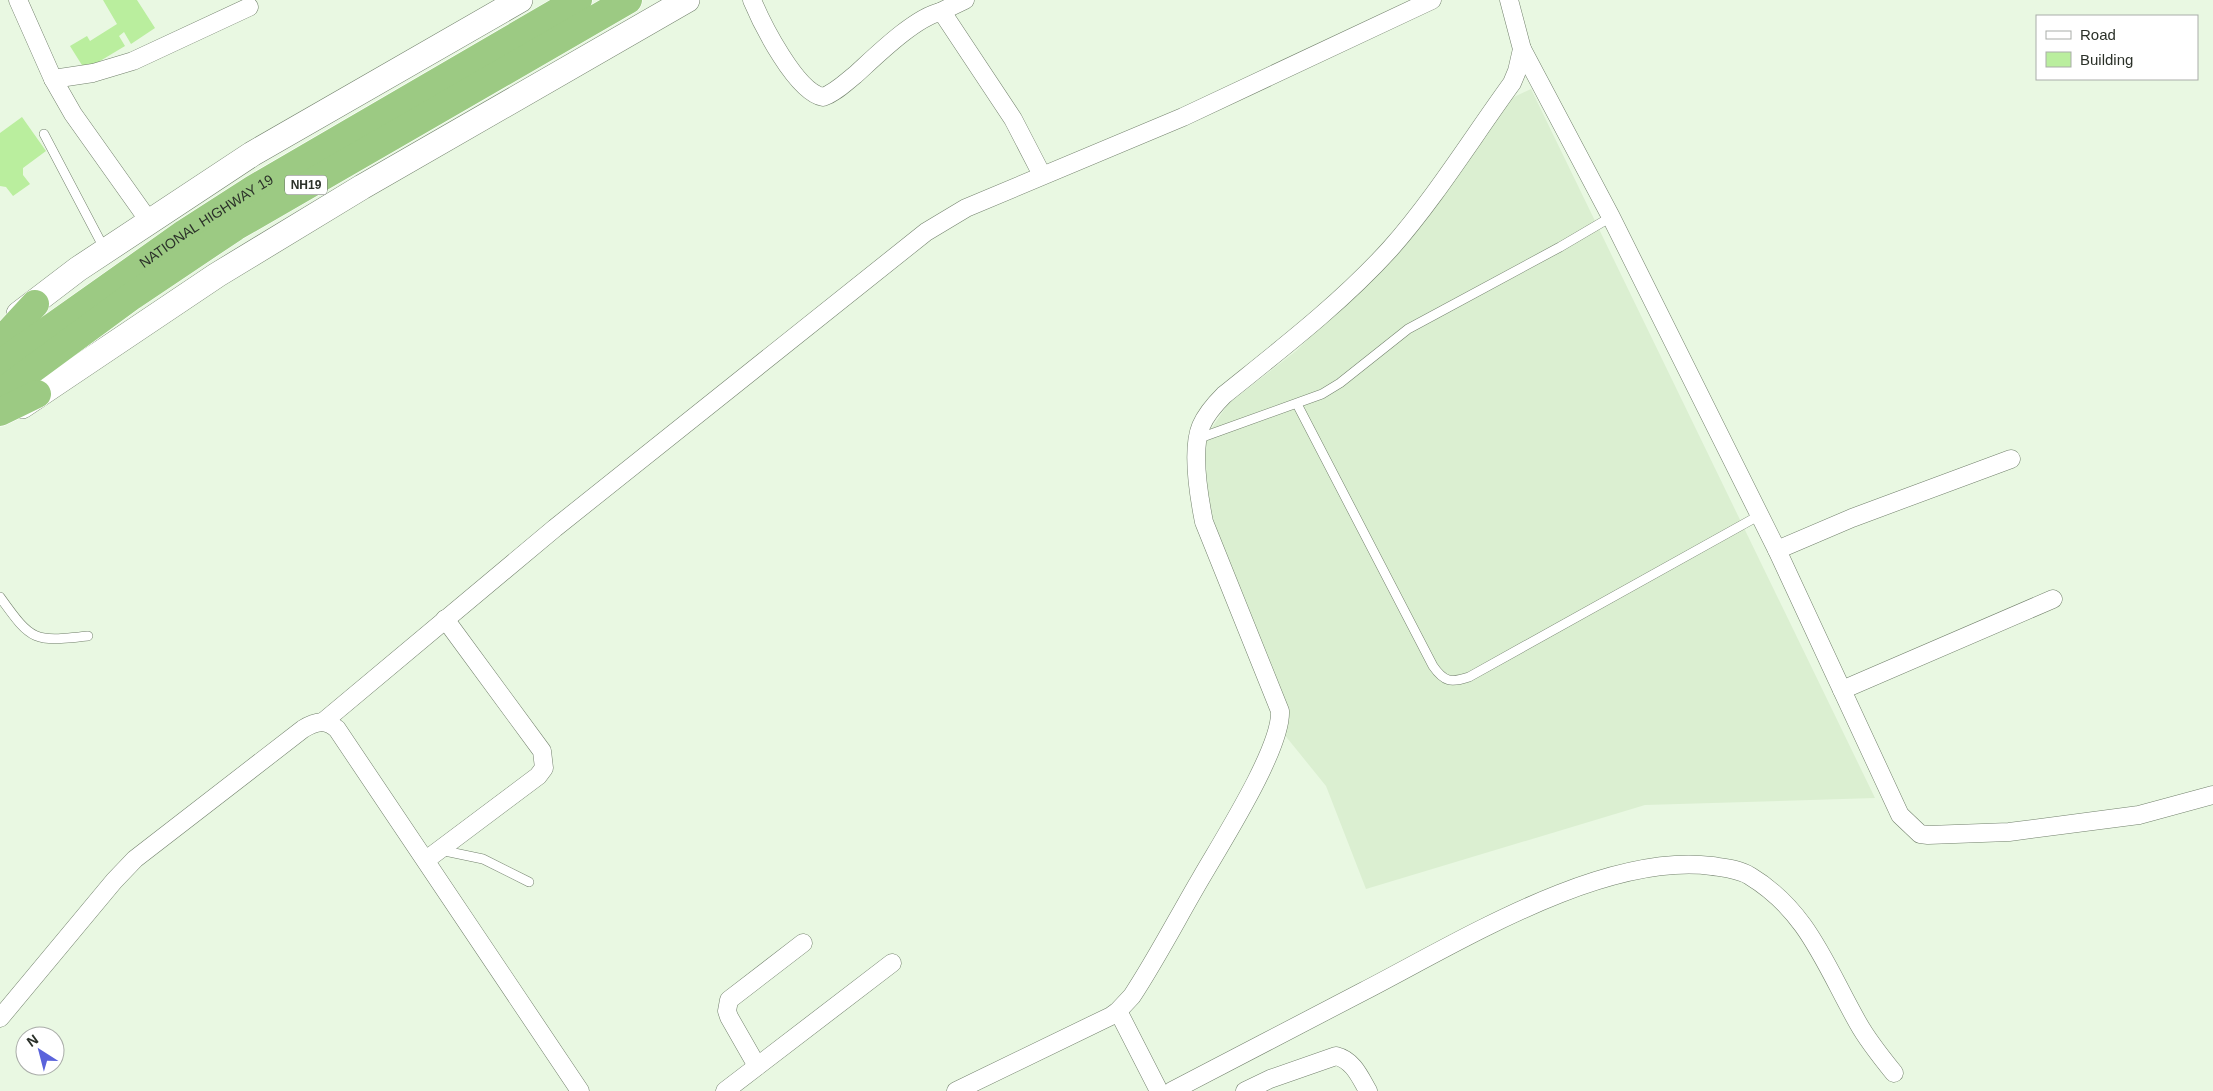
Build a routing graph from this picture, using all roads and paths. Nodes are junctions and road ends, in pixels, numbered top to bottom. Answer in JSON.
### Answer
{"nodes":[{"id":1,"x":18,"y":0,"type":"edge"},
{"id":2,"x":520,"y":0,"type":"edge"},
{"id":3,"x":578,"y":0,"type":"edge"},
{"id":4,"x":628,"y":0,"type":"edge"},
{"id":5,"x":687,"y":0,"type":"edge"},
{"id":6,"x":752,"y":0,"type":"edge"},
{"id":7,"x":966,"y":0,"type":"edge"},
{"id":8,"x":1432,"y":0,"type":"edge"},
{"id":9,"x":1509,"y":0,"type":"edge"},
{"id":10,"x":249,"y":7,"type":"dead end"},
{"id":11,"x":940,"y":12,"type":"junction"},
{"id":12,"x":1522,"y":48,"type":"junction"},
{"id":13,"x":53,"y":79,"type":"junction"},
{"id":14,"x":44,"y":134,"type":"dead end"},
{"id":15,"x":1042,"y":175,"type":"junction"},
{"id":16,"x":1611,"y":217,"type":"junction"},
{"id":17,"x":149,"y":221,"type":"junction"},
{"id":18,"x":106,"y":250,"type":"junction"},
{"id":19,"x":35,"y":304,"type":"junction"},
{"id":20,"x":0,"y":327,"type":"edge"},
{"id":21,"x":0,"y":342,"type":"edge"},
{"id":22,"x":0,"y":364,"type":"edge"},
{"id":23,"x":0,"y":393,"type":"edge"},
{"id":24,"x":37,"y":394,"type":"junction"},
{"id":25,"x":1297,"y":404,"type":"junction"},
{"id":26,"x":0,"y":412,"type":"edge"},
{"id":27,"x":0,"y":424,"type":"edge"},
{"id":28,"x":1197,"y":439,"type":"junction"},
{"id":29,"x":2011,"y":459,"type":"dead end"},
{"id":30,"x":1760,"y":516,"type":"junction"},
{"id":31,"x":1777,"y":550,"type":"junction"},
{"id":32,"x":0,"y":597,"type":"edge"},
{"id":33,"x":2053,"y":599,"type":"dead end"},
{"id":34,"x":445,"y":618,"type":"junction"},
{"id":35,"x":88,"y":636,"type":"dead end"},
{"id":36,"x":1842,"y":690,"type":"junction"},
{"id":37,"x":323,"y":722,"type":"junction"},
{"id":38,"x":2213,"y":794,"type":"edge"},
{"id":39,"x":433,"y":855,"type":"junction"},
{"id":40,"x":529,"y":882,"type":"dead end"},
{"id":41,"x":803,"y":943,"type":"dead end"},
{"id":42,"x":892,"y":963,"type":"dead end"},
{"id":43,"x":1118,"y":1011,"type":"junction"},
{"id":44,"x":0,"y":1018,"type":"edge"},
{"id":45,"x":757,"y":1066,"type":"junction"},
{"id":46,"x":1894,"y":1074,"type":"dead end"},
{"id":47,"x":580,"y":1091,"type":"edge"},
{"id":48,"x":724,"y":1091,"type":"edge"},
{"id":49,"x":956,"y":1091,"type":"edge"},
{"id":50,"x":1159,"y":1091,"type":"edge"},
{"id":51,"x":1172,"y":1091,"type":"edge"},
{"id":52,"x":1245,"y":1091,"type":"edge"},
{"id":53,"x":1368,"y":1091,"type":"edge"}],
"edges":[{"from":1,"to":13,"type":"street"},
{"from":2,"to":17,"type":"main road"},
{"from":3,"to":22,"type":"highway","name":"NATIONAL HIGHWAY 19","number":"NH19"},
{"from":4,"to":23,"type":"highway","number":"NH19"},
{"from":5,"to":24,"type":"main road"},
{"from":6,"to":11,"type":"street"},
{"from":7,"to":11,"type":"street"},
{"from":8,"to":15,"type":"street"},
{"from":9,"to":12,"type":"street"},
{"from":10,"to":13,"type":"street"},
{"from":11,"to":15,"type":"street"},
{"from":12,"to":16,"type":"street"},
{"from":12,"to":28,"type":"street"},
{"from":13,"to":17,"type":"street"},
{"from":14,"to":18,"type":"lane"},
{"from":15,"to":34,"type":"street"},
{"from":16,"to":25,"type":"lane"},
{"from":16,"to":30,"type":"street"},
{"from":17,"to":18,"type":"main road"},
{"from":18,"to":19,"type":"main road"},
{"from":19,"to":20,"type":"main road"},
{"from":19,"to":21,"type":"highway"},
{"from":24,"to":26,"type":"highway"},
{"from":24,"to":27,"type":"main road"},
{"from":25,"to":28,"type":"lane"},
{"from":25,"to":30,"type":"lane"},
{"from":28,"to":43,"type":"street"},
{"from":29,"to":31,"type":"street"},
{"from":30,"to":31,"type":"street"},
{"from":31,"to":36,"type":"street"},
{"from":32,"to":35,"type":"lane"},
{"from":33,"to":36,"type":"street"},
{"from":34,"to":37,"type":"street"},
{"from":34,"to":39,"type":"street"},
{"from":36,"to":38,"type":"street"},
{"from":37,"to":39,"type":"street"},
{"from":37,"to":44,"type":"street"},
{"from":39,"to":40,"type":"lane"},
{"from":39,"to":47,"type":"street"},
{"from":41,"to":45,"type":"street"},
{"from":42,"to":45,"type":"street"},
{"from":43,"to":49,"type":"street"},
{"from":43,"to":50,"type":"street"},
{"from":45,"to":48,"type":"street"},
{"from":46,"to":51,"type":"street"},
{"from":52,"to":53,"type":"street"}]}
